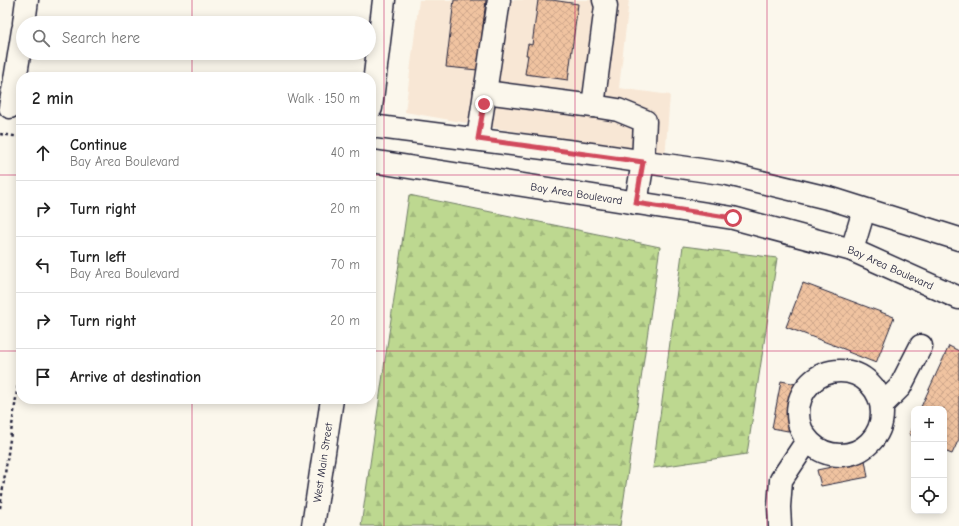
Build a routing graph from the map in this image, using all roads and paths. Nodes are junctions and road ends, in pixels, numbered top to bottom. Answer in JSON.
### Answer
{"nodes":[{"id":1,"x":27,"y":0,"type":"edge"},
{"id":2,"x":384,"y":0,"type":"edge"},
{"id":3,"x":499,"y":0,"type":"edge"},
{"id":4,"x":604,"y":0,"type":"edge"},
{"id":5,"x":25,"y":16,"type":"edge"},
{"id":6,"x":16,"y":60,"type":"edge"},
{"id":7,"x":375,"y":72,"type":"edge"},
{"id":8,"x":12,"y":80,"type":"edge"},
{"id":9,"x":485,"y":92,"type":"junction"},
{"id":10,"x":593,"y":106,"type":"junction"},
{"id":11,"x":10,"y":107,"type":"edge"},
{"id":12,"x":376,"y":127,"type":"edge"},
{"id":13,"x":0,"y":134,"type":"edge"},
{"id":14,"x":16,"y":136,"type":"edge"},
{"id":15,"x":478,"y":139,"type":"junction"},
{"id":16,"x":376,"y":162,"type":"edge"},
{"id":17,"x":643,"y":162,"type":"junction"},
{"id":18,"x":636,"y":203,"type":"junction"},
{"id":19,"x":864,"y":210,"type":"junction"},
{"id":20,"x":959,"y":239,"type":"edge"},
{"id":21,"x":852,"y":250,"type":"junction"},
{"id":22,"x":959,"y":298,"type":"edge"},
{"id":23,"x":921,"y":346,"type":"dead end"},
{"id":24,"x":16,"y":398,"type":"edge"},
{"id":25,"x":331,"y":404,"type":"edge"},
{"id":26,"x":882,"y":405,"type":"junction"},
{"id":27,"x":807,"y":441,"type":"junction"},
{"id":28,"x":0,"y":508,"type":"edge"},
{"id":29,"x":313,"y":526,"type":"edge"},
{"id":30,"x":780,"y":526,"type":"edge"}],
"edges":[{"from":1,"to":5,"type":"main road"},
{"from":2,"to":7,"type":"main road"},
{"from":3,"to":9,"type":"main road"},
{"from":4,"to":10,"type":"main road"},
{"from":6,"to":8,"type":"main road"},
{"from":8,"to":11,"type":"main road"},
{"from":9,"to":10,"type":"main road"},
{"from":9,"to":15,"type":"main road"},
{"from":10,"to":17,"type":"main road"},
{"from":12,"to":15,"type":"main road"},
{"from":13,"to":14,"type":"path"},
{"from":15,"to":17,"type":"main road"},
{"from":16,"to":18,"type":"main road","name":"Bay Area Boulevard"},
{"from":17,"to":18,"type":"main road"},
{"from":17,"to":19,"type":"main road"},
{"from":18,"to":21,"type":"main road","name":"Bay Area Boulevard"},
{"from":19,"to":20,"type":"main road"},
{"from":19,"to":21,"type":"main road"},
{"from":21,"to":22,"type":"main road","name":"Bay Area Boulevard"},
{"from":23,"to":26,"type":"main road"},
{"from":24,"to":28,"type":"path"},
{"from":25,"to":29,"type":"main road","name":"West Main Street"},
{"from":26,"to":27,"type":"main road"},
{"from":26,"to":27,"type":"main road"},
{"from":27,"to":30,"type":"main road"}]}
